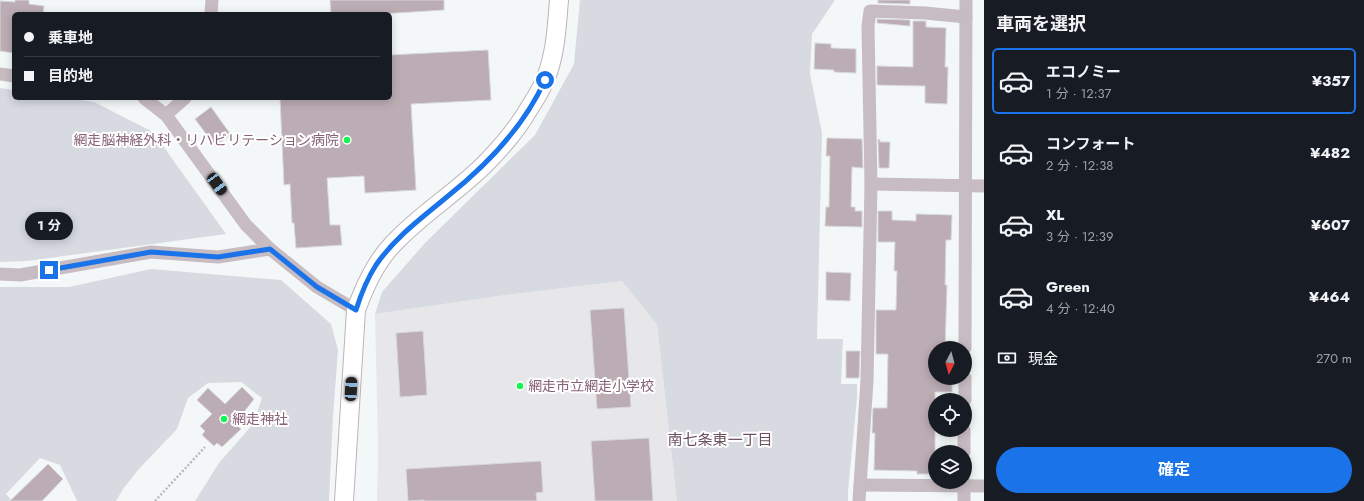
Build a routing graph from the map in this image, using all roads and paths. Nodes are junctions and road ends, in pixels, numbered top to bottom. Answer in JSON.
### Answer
{"nodes":[{"id":1,"x":212,"y":0,"type":"edge"},
{"id":2,"x":559,"y":0,"type":"edge"},
{"id":3,"x":966,"y":0,"type":"edge"},
{"id":4,"x":211,"y":12,"type":"edge"},
{"id":5,"x":966,"y":17,"type":"junction"},
{"id":6,"x":0,"y":74,"type":"edge"},
{"id":7,"x":12,"y":76,"type":"edge"},
{"id":8,"x":147,"y":100,"type":"edge"},
{"id":9,"x":183,"y":100,"type":"edge"},
{"id":10,"x":166,"y":115,"type":"junction"},
{"id":11,"x":871,"y":184,"type":"junction"},
{"id":12,"x":965,"y":185,"type":"junction"},
{"id":13,"x":984,"y":186,"type":"edge"},
{"id":14,"x":270,"y":249,"type":"junction"},
{"id":15,"x":0,"y":274,"type":"edge"},
{"id":16,"x":356,"y":310,"type":"junction"},
{"id":17,"x":965,"y":341,"type":"edge"},
{"id":18,"x":205,"y":447,"type":"dead end"},
{"id":19,"x":928,"y":484,"type":"edge"},
{"id":20,"x":860,"y":485,"type":"junction"},
{"id":21,"x":972,"y":485,"type":"edge"},
{"id":22,"x":984,"y":486,"type":"edge"},
{"id":23,"x":964,"y":489,"type":"edge"},
{"id":24,"x":155,"y":501,"type":"edge"},
{"id":25,"x":344,"y":501,"type":"edge"},
{"id":26,"x":860,"y":501,"type":"edge"},
{"id":27,"x":964,"y":501,"type":"edge"}],
"edges":[{"from":1,"to":4,"type":"street"},
{"from":2,"to":16,"type":"street"},
{"from":3,"to":5,"type":"street"},
{"from":5,"to":11,"type":"street"},
{"from":5,"to":12,"type":"street"},
{"from":6,"to":7,"type":"street"},
{"from":8,"to":10,"type":"street"},
{"from":9,"to":10,"type":"street"},
{"from":10,"to":14,"type":"street"},
{"from":11,"to":12,"type":"street"},
{"from":11,"to":20,"type":"street"},
{"from":12,"to":13,"type":"street"},
{"from":12,"to":17,"type":"street"},
{"from":14,"to":15,"type":"street"},
{"from":14,"to":16,"type":"street"},
{"from":16,"to":25,"type":"street"},
{"from":18,"to":24,"type":"path"},
{"from":19,"to":20,"type":"street"},
{"from":20,"to":26,"type":"street"},
{"from":21,"to":22,"type":"street"},
{"from":23,"to":27,"type":"street"}]}
